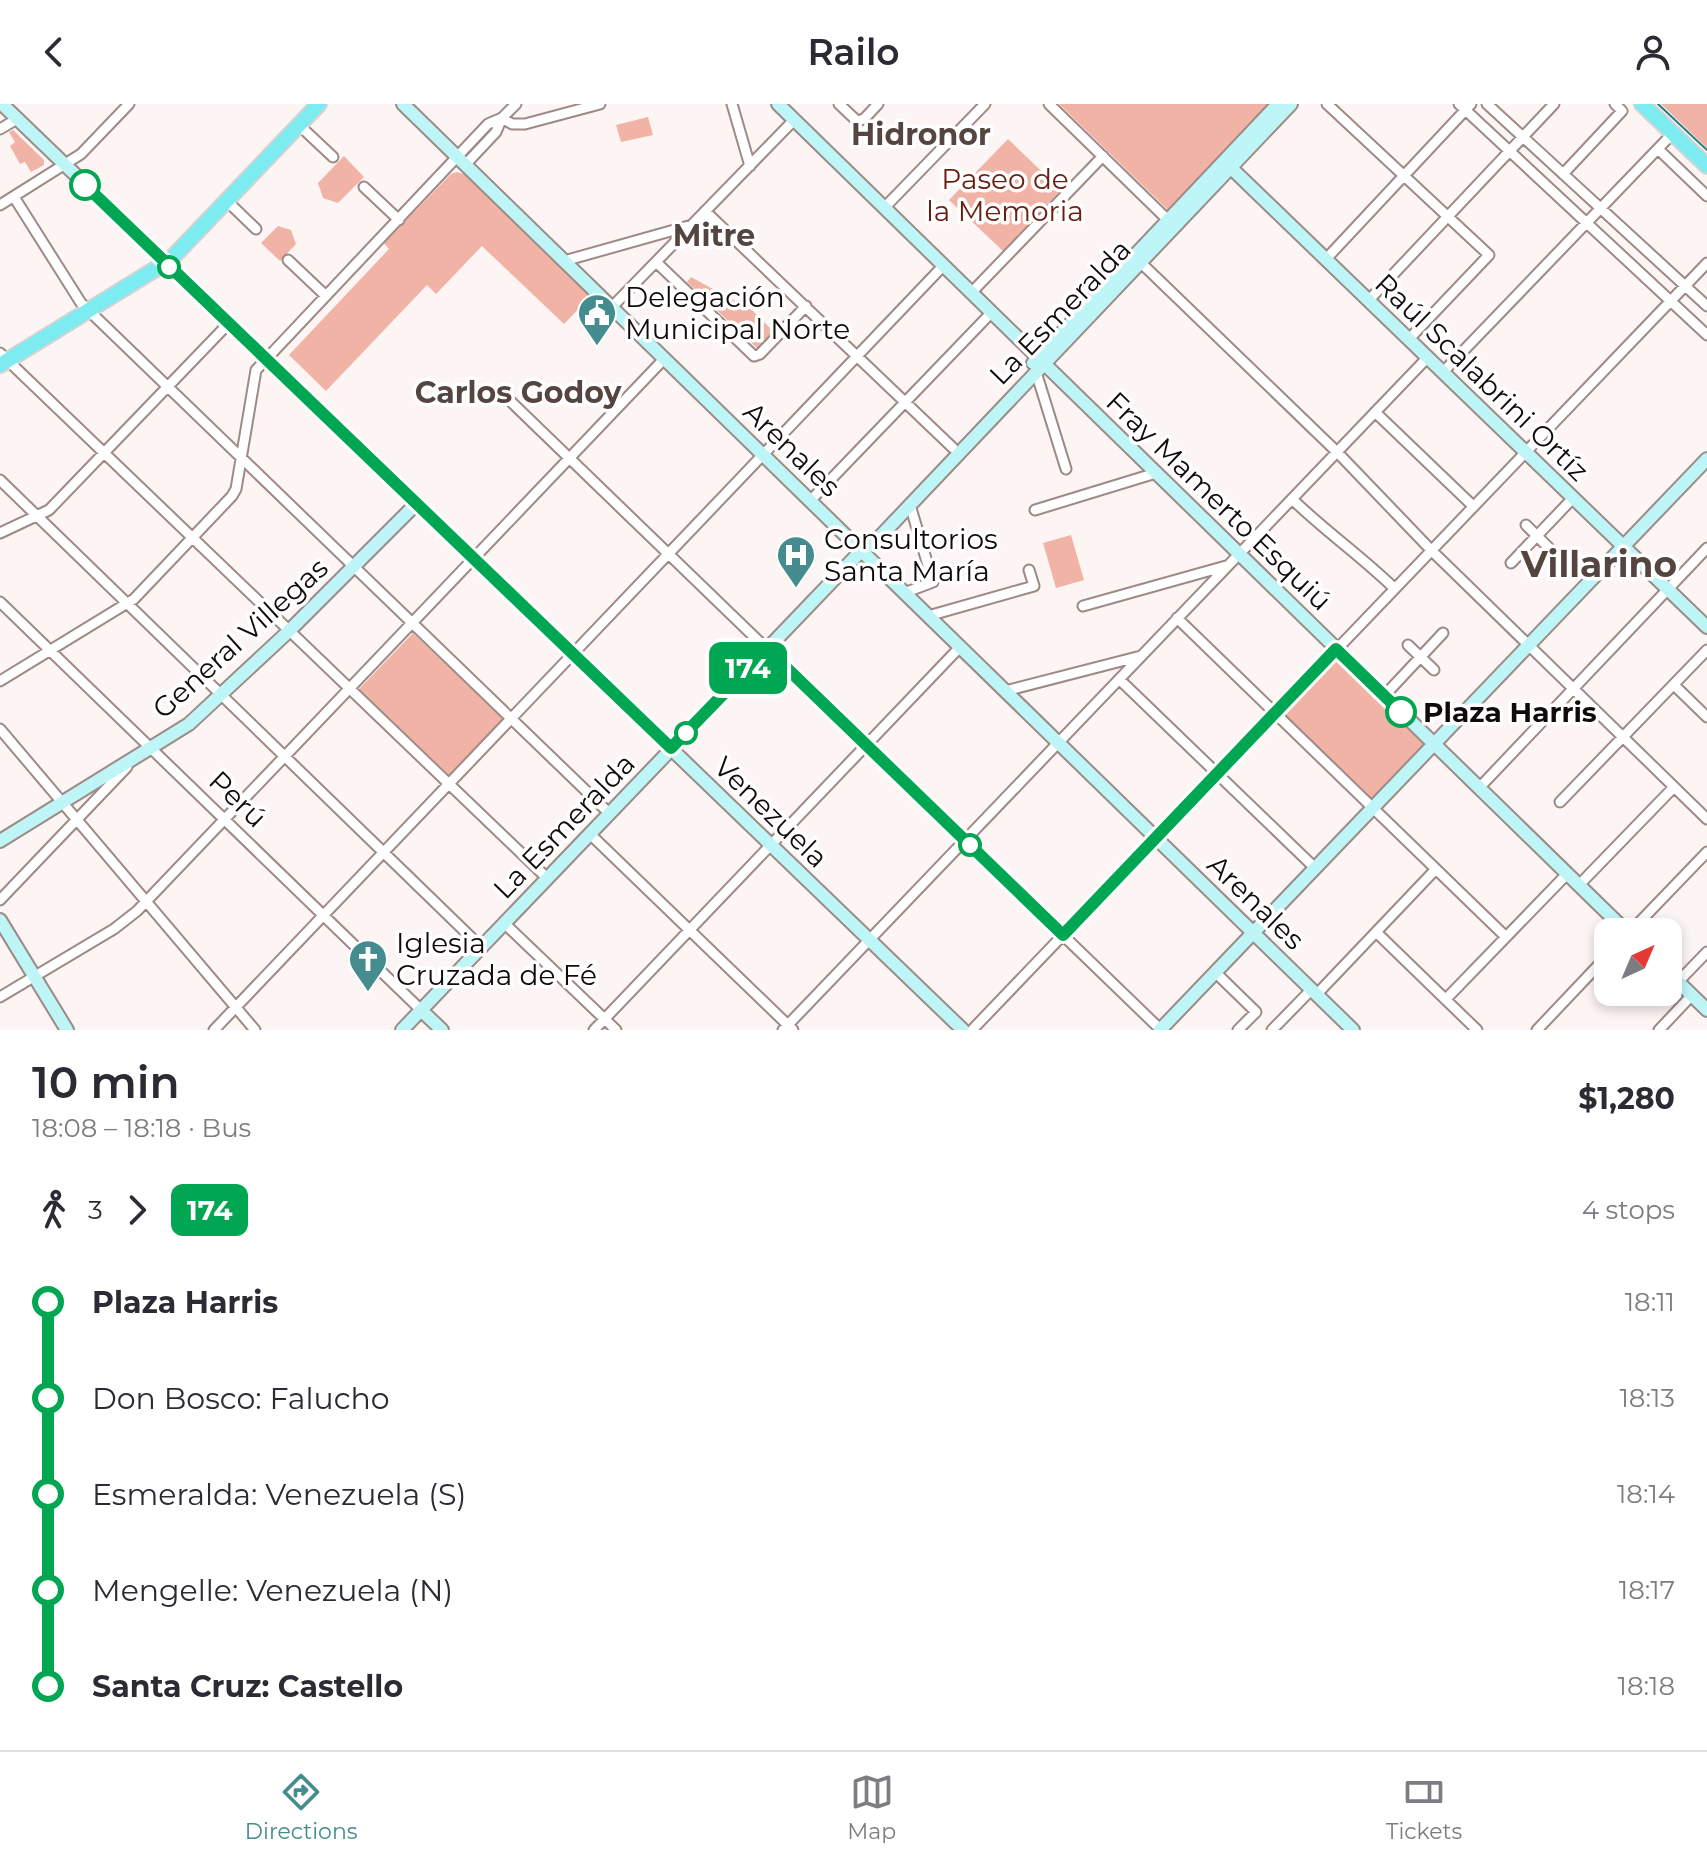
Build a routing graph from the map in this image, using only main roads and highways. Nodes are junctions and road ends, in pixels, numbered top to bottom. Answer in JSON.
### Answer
{"nodes":[{"id":1,"x":319,"y":104,"type":"edge"},
{"id":2,"x":1642,"y":104,"type":"edge"},
{"id":3,"x":1707,"y":166,"type":"edge"},
{"id":4,"x":3,"y":360,"type":"edge"}],
"edges":[{"from":1,"to":4,"type":"main road"},
{"from":2,"to":3,"type":"main road"}]}
